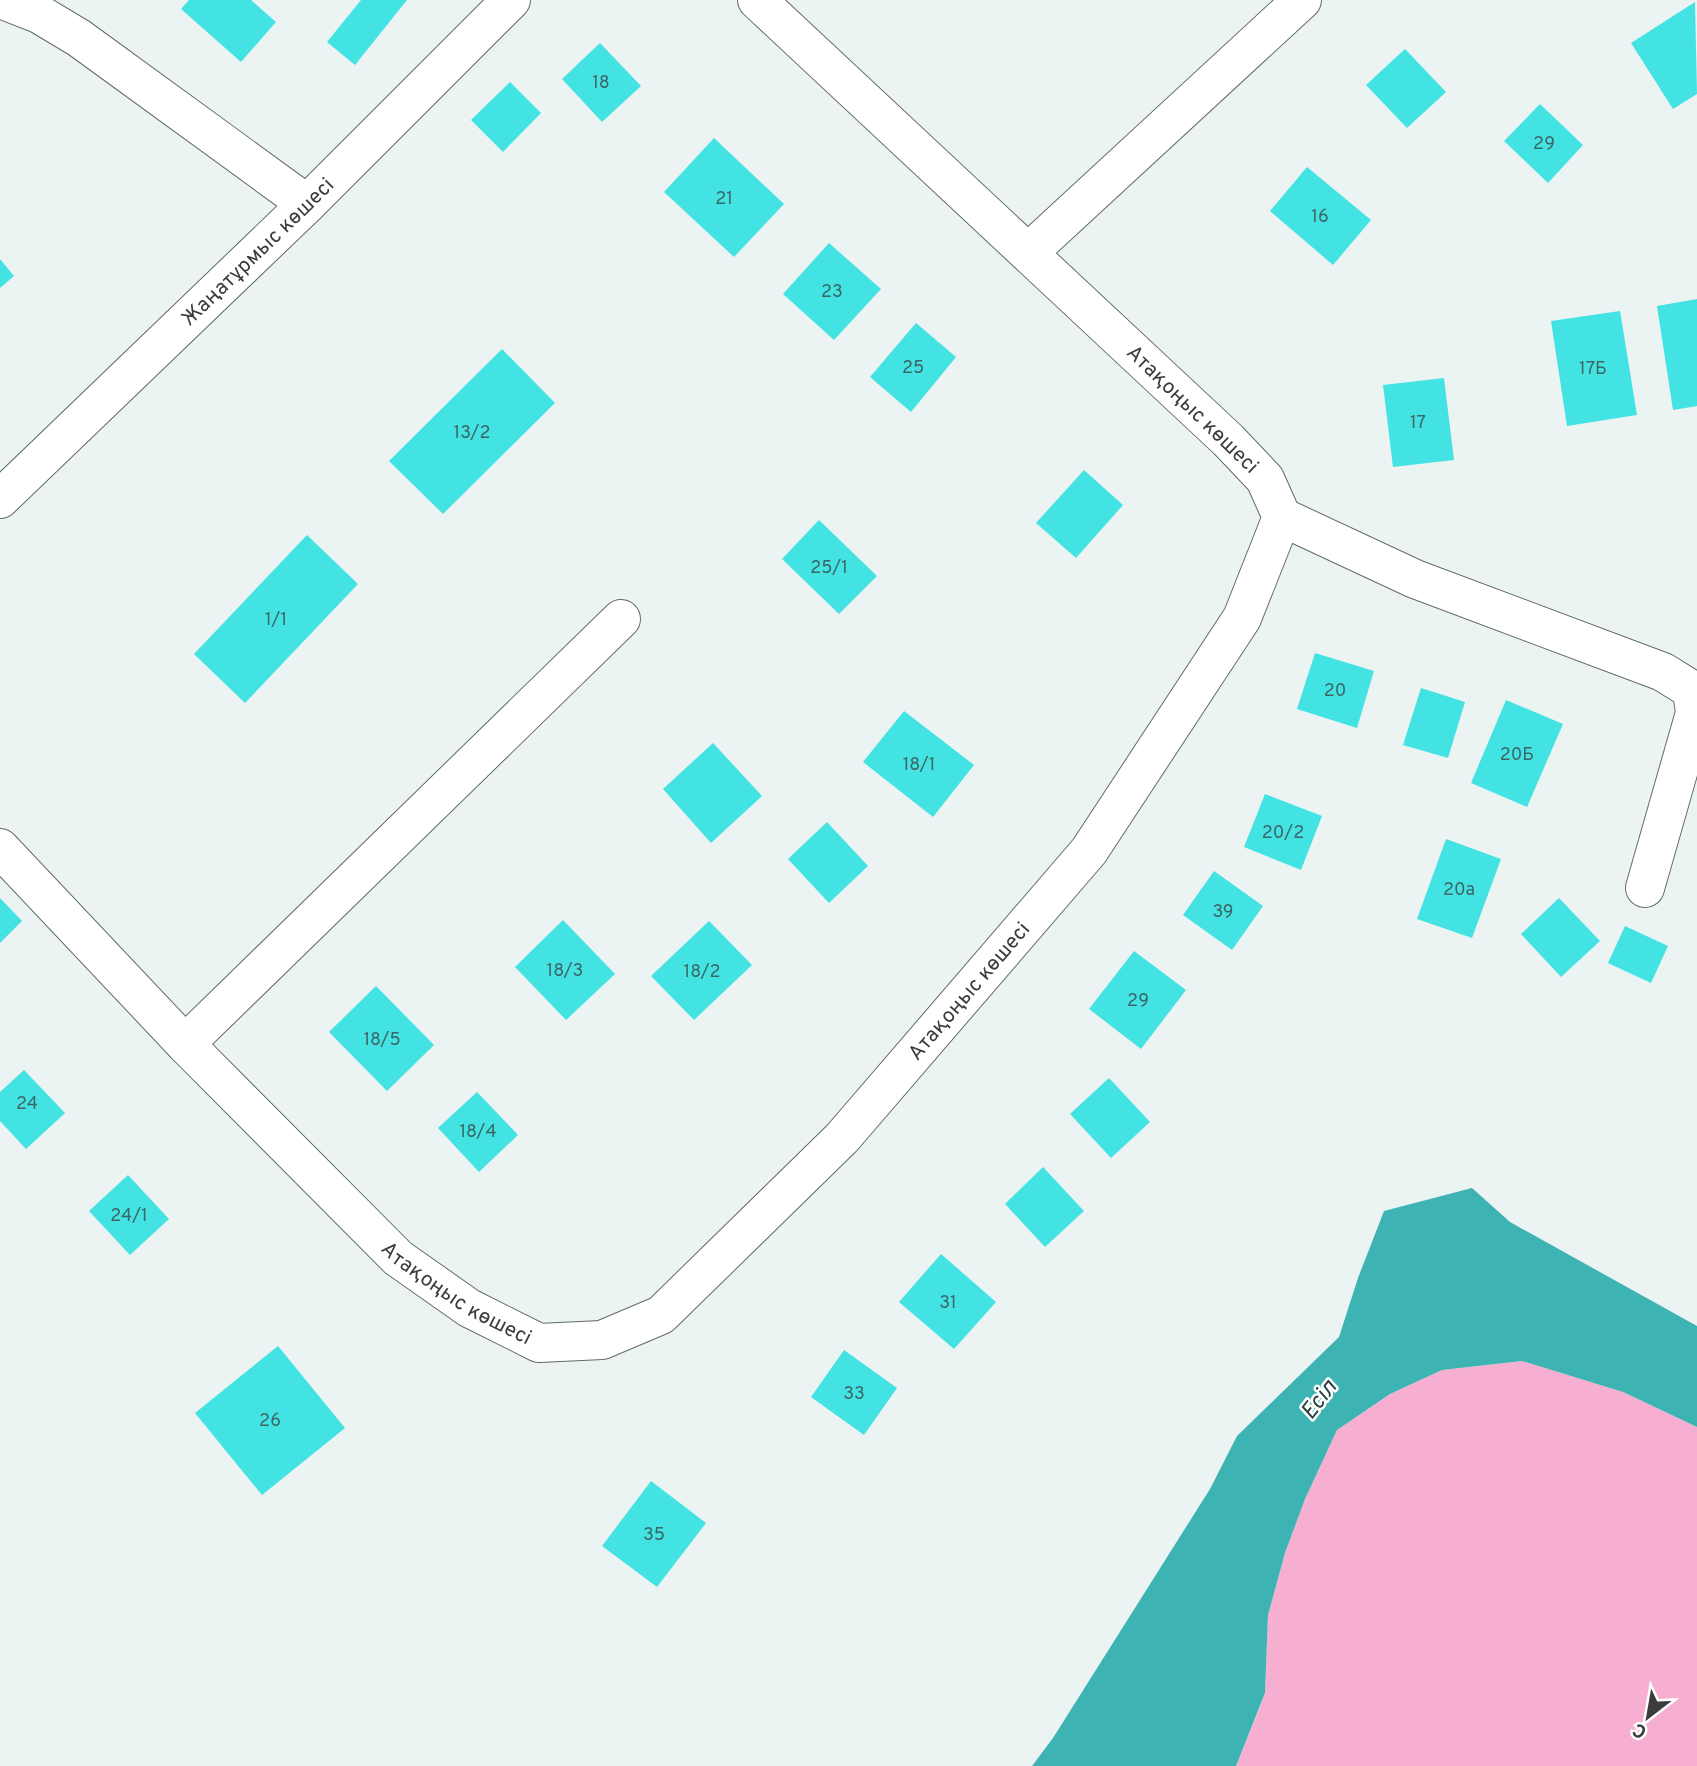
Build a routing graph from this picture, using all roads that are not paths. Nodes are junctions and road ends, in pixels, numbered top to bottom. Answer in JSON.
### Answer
{"nodes":[{"id":1,"x":3,"y":0,"type":"edge"},
{"id":2,"x":511,"y":0,"type":"edge"},
{"id":3,"x":757,"y":0,"type":"edge"},
{"id":4,"x":1302,"y":0,"type":"edge"},
{"id":5,"x":307,"y":204,"type":"junction"},
{"id":6,"x":1029,"y":252,"type":"junction"},
{"id":7,"x":0,"y":499,"type":"edge"},
{"id":8,"x":1282,"y":517,"type":"junction"},
{"id":9,"x":621,"y":619,"type":"dead end"},
{"id":10,"x":0,"y":848,"type":"edge"},
{"id":11,"x":1645,"y":888,"type":"dead end"},
{"id":12,"x":185,"y":1044,"type":"junction"}],
"edges":[{"from":1,"to":5,"type":"street"},
{"from":2,"to":5,"type":"street","name":"Жаңатұрмыс көшесі"},
{"from":3,"to":6,"type":"street","name":"Атақоңыс көшесі"},
{"from":4,"to":6,"type":"street"},
{"from":5,"to":7,"type":"street","name":"Жаңатұрмыс көшесі"},
{"from":6,"to":8,"type":"street","name":"Атақоңыс көшесі"},
{"from":8,"to":11,"type":"street"},
{"from":8,"to":12,"type":"street","name":"Атақоңыс көшесі"},
{"from":9,"to":12,"type":"street"},
{"from":10,"to":12,"type":"street","name":"Атақоңыс көшесі"}]}
